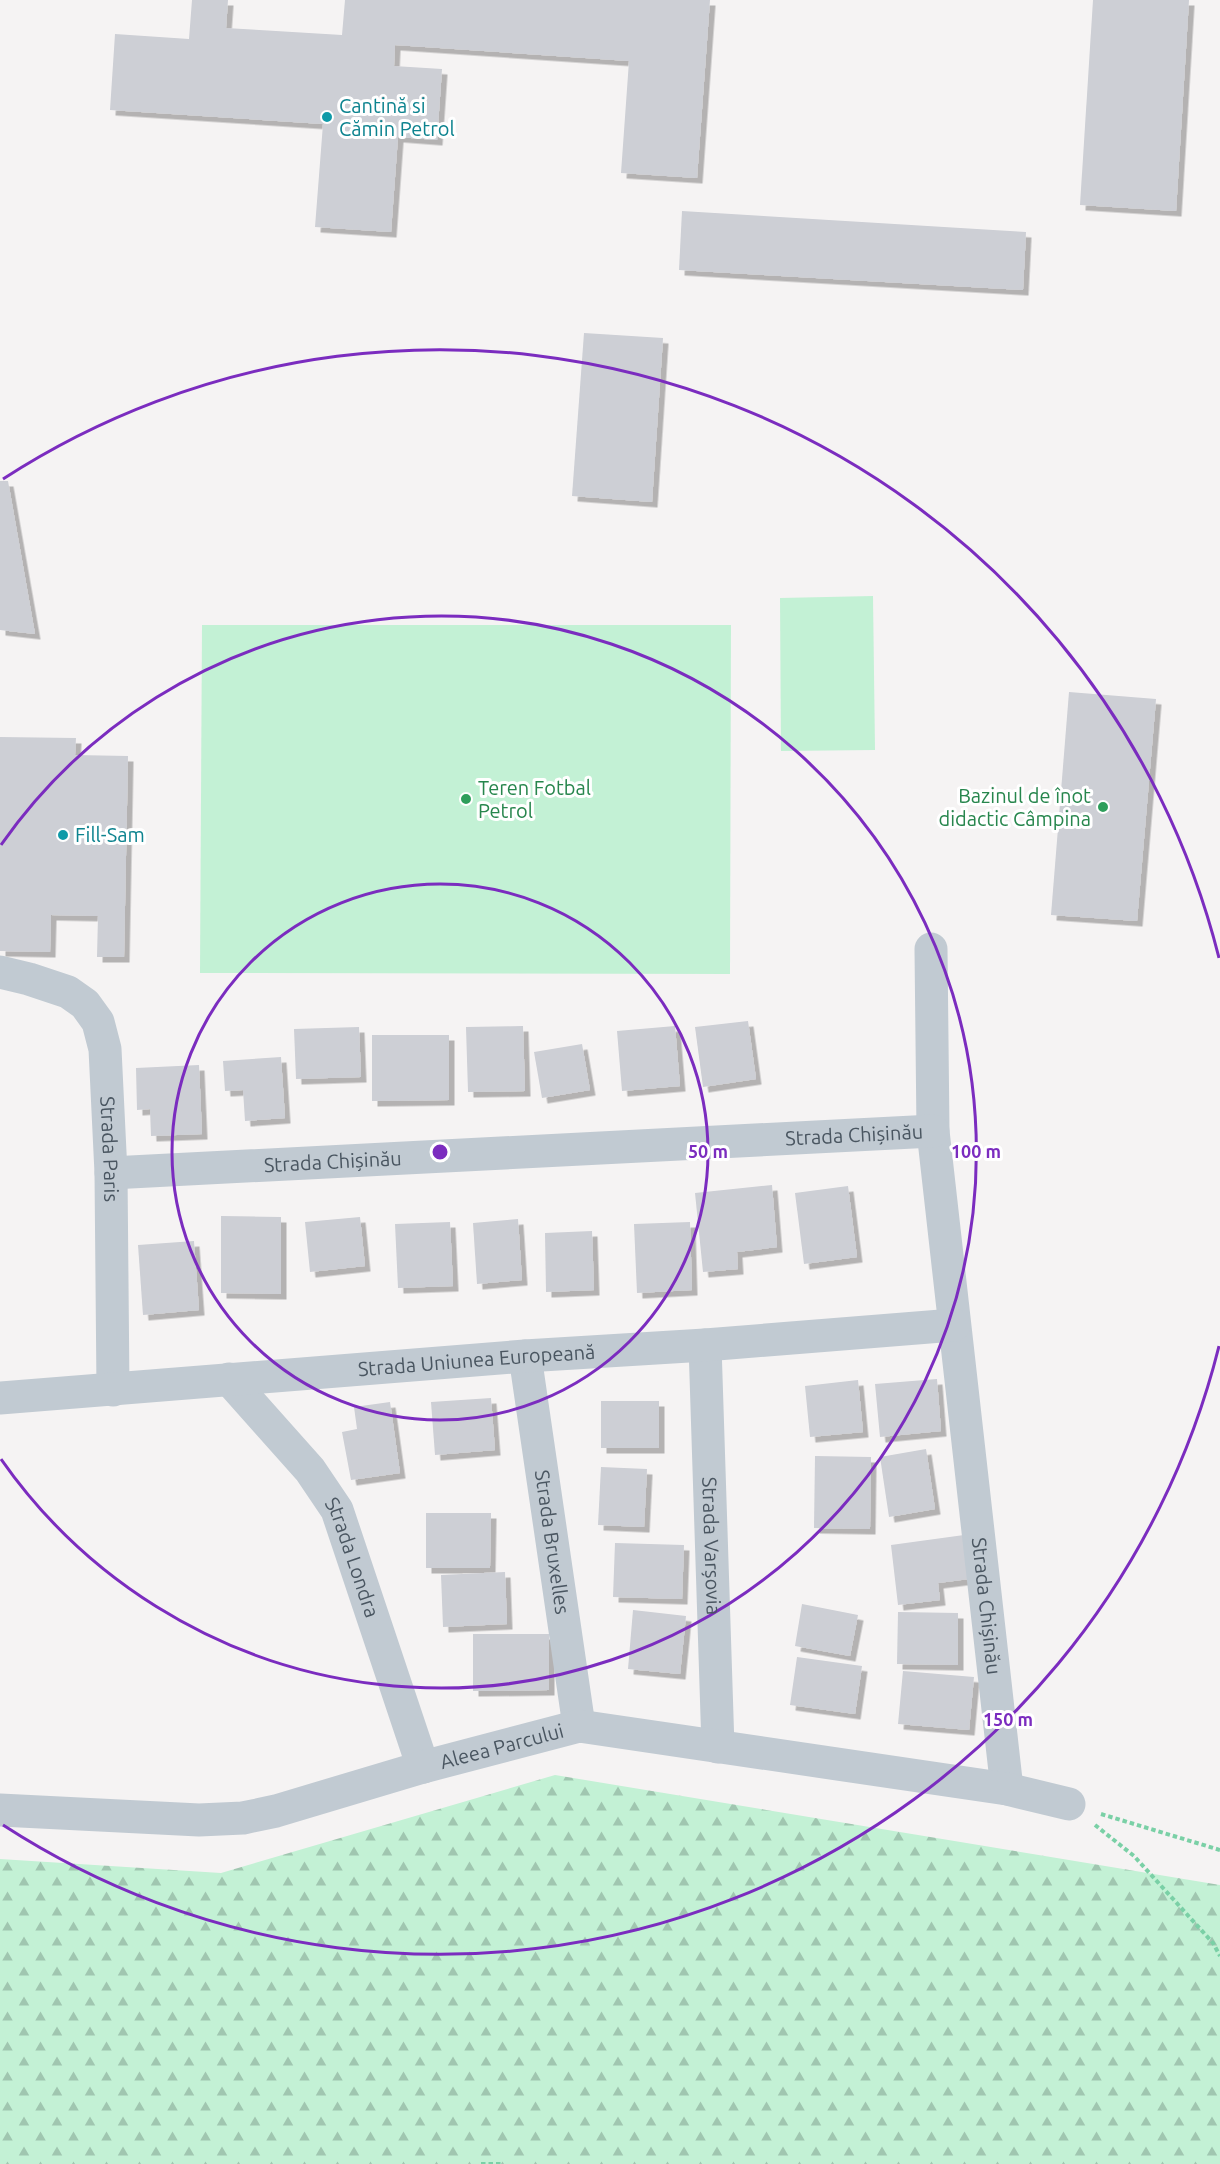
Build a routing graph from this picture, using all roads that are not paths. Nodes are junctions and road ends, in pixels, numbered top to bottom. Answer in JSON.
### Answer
{"nodes":[{"id":1,"x":931,"y":949,"type":"dead end"},
{"id":2,"x":0,"y":972,"type":"edge"},
{"id":3,"x":933,"y":1131,"type":"junction"},
{"id":4,"x":111,"y":1173,"type":"junction"},
{"id":5,"x":954,"y":1325,"type":"junction"},
{"id":6,"x":705,"y":1345,"type":"junction"},
{"id":7,"x":525,"y":1356,"type":"junction"},
{"id":8,"x":229,"y":1379,"type":"junction"},
{"id":9,"x":113,"y":1390,"type":"junction"},
{"id":10,"x":0,"y":1398,"type":"edge"},
{"id":11,"x":579,"y":1726,"type":"junction"},
{"id":12,"x":718,"y":1747,"type":"junction"},
{"id":13,"x":423,"y":1767,"type":"junction"},
{"id":14,"x":1007,"y":1789,"type":"junction"},
{"id":15,"x":1069,"y":1804,"type":"road end"},
{"id":16,"x":0,"y":1810,"type":"edge"}],
"edges":[{"from":1,"to":3,"type":"street"},
{"from":2,"to":4,"type":"street","name":"Strada Paris"},
{"from":3,"to":4,"type":"street","name":"Strada Chișinău"},
{"from":3,"to":5,"type":"street","name":"Strada Chișinău"},
{"from":4,"to":9,"type":"street","name":"Strada Paris"},
{"from":5,"to":6,"type":"street","name":"Strada Uniunea Europeană"},
{"from":5,"to":14,"type":"street","name":"Strada Chișinău"},
{"from":6,"to":7,"type":"street","name":"Strada Uniunea Europeană"},
{"from":6,"to":12,"type":"street","name":"Strada Varșovia"},
{"from":7,"to":8,"type":"street","name":"Strada Uniunea Europeană"},
{"from":7,"to":11,"type":"street","name":"Strada Bruxelles"},
{"from":8,"to":9,"type":"street","name":"Strada Uniunea Europeană"},
{"from":8,"to":13,"type":"street","name":"Strada Londra"},
{"from":9,"to":10,"type":"street","name":"Strada Uniunea Europeană"},
{"from":11,"to":12,"type":"street","name":"Aleea Parcului"},
{"from":11,"to":13,"type":"street","name":"Aleea Parcului"},
{"from":12,"to":14,"type":"street","name":"Aleea Parcului"},
{"from":13,"to":16,"type":"street","name":"Aleea Parcului"},
{"from":14,"to":15,"type":"street","name":"Aleea Parcului"}]}
